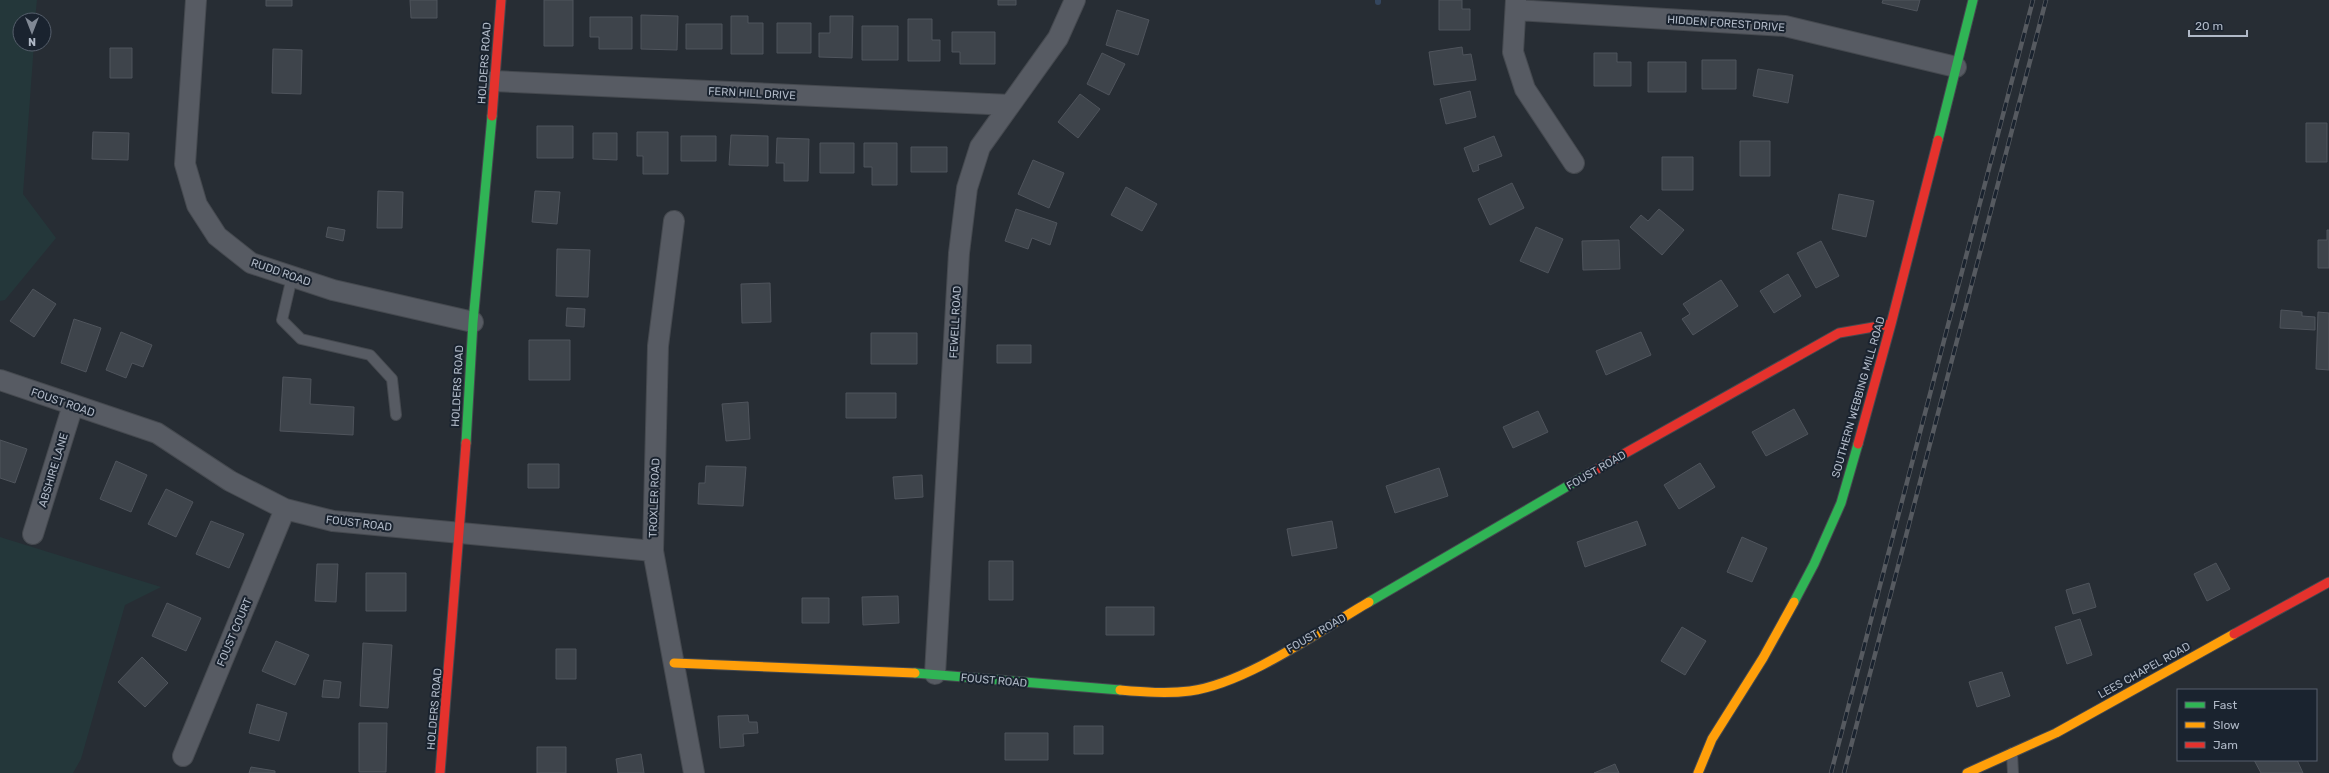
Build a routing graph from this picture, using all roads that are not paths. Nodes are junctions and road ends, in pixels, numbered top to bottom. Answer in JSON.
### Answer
{"nodes":[{"id":1,"x":196,"y":0,"type":"edge"},
{"id":2,"x":501,"y":0,"type":"edge"},
{"id":3,"x":1075,"y":0,"type":"edge"},
{"id":4,"x":1973,"y":0,"type":"edge"},
{"id":5,"x":1516,"y":5,"type":"edge"},
{"id":6,"x":1956,"y":67,"type":"junction"},
{"id":7,"x":494,"y":81,"type":"junction"},
{"id":8,"x":1010,"y":105,"type":"junction"},
{"id":9,"x":1574,"y":163,"type":"dead end"},
{"id":10,"x":674,"y":221,"type":"dead end"},
{"id":11,"x":292,"y":277,"type":"junction"},
{"id":12,"x":473,"y":322,"type":"junction"},
{"id":13,"x":1891,"y":324,"type":"junction"},
{"id":14,"x":0,"y":380,"type":"edge"},
{"id":15,"x":73,"y":405,"type":"junction"},
{"id":16,"x":396,"y":415,"type":"dead end"},
{"id":17,"x":285,"y":509,"type":"junction"},
{"id":18,"x":33,"y":534,"type":"dead end"},
{"id":19,"x":460,"y":535,"type":"junction"},
{"id":20,"x":653,"y":551,"type":"junction"},
{"id":21,"x":2329,"y":582,"type":"edge"},
{"id":22,"x":674,"y":663,"type":"junction"},
{"id":23,"x":935,"y":674,"type":"junction"},
{"id":24,"x":2012,"y":753,"type":"junction"},
{"id":25,"x":182,"y":756,"type":"dead end"},
{"id":26,"x":440,"y":773,"type":"edge"},
{"id":27,"x":694,"y":773,"type":"edge"},
{"id":28,"x":1698,"y":773,"type":"edge"},
{"id":29,"x":1967,"y":773,"type":"edge"},
{"id":30,"x":2014,"y":773,"type":"edge"}],
"edges":[{"from":1,"to":11,"type":"street","name":"RUDD ROAD"},
{"from":2,"to":7,"type":"street","name":"HOLDERS ROAD"},
{"from":3,"to":8,"type":"street","name":"FEWELL ROAD"},
{"from":4,"to":6,"type":"street","name":"SOUTHERN WEBBING MILL ROAD"},
{"from":5,"to":6,"type":"street","name":"HIDDEN FOREST DRIVE"},
{"from":5,"to":9,"type":"street"},
{"from":6,"to":13,"type":"street","name":"SOUTHERN WEBBING MILL ROAD"},
{"from":7,"to":8,"type":"street","name":"FERN HILL DRIVE"},
{"from":7,"to":12,"type":"street","name":"HOLDERS ROAD"},
{"from":8,"to":23,"type":"street","name":"FEWELL ROAD"},
{"from":10,"to":20,"type":"street","name":"TROXLER ROAD"},
{"from":11,"to":12,"type":"street","name":"RUDD ROAD"},
{"from":11,"to":16,"type":"lane"},
{"from":12,"to":19,"type":"street","name":"HOLDERS ROAD"},
{"from":13,"to":23,"type":"street","name":"FOUST ROAD"},
{"from":13,"to":28,"type":"street","name":"SOUTHERN WEBBING MILL ROAD"},
{"from":14,"to":15,"type":"street","name":"FOUST ROAD"},
{"from":15,"to":17,"type":"street","name":"FOUST ROAD"},
{"from":15,"to":18,"type":"street","name":"ABSHIRE LANE"},
{"from":17,"to":19,"type":"street","name":"FOUST ROAD"},
{"from":17,"to":25,"type":"street","name":"FOUST COURT"},
{"from":19,"to":20,"type":"street","name":"FOUST ROAD"},
{"from":19,"to":26,"type":"street","name":"HOLDERS ROAD"},
{"from":20,"to":22,"type":"street","name":"TROXLER ROAD"},
{"from":21,"to":24,"type":"street","name":"LEES CHAPEL ROAD"},
{"from":22,"to":23,"type":"street","name":"FOUST ROAD"},
{"from":22,"to":27,"type":"street","name":"TROXLER ROAD"},
{"from":24,"to":29,"type":"street","name":"LEES CHAPEL ROAD"},
{"from":24,"to":30,"type":"lane"}]}
